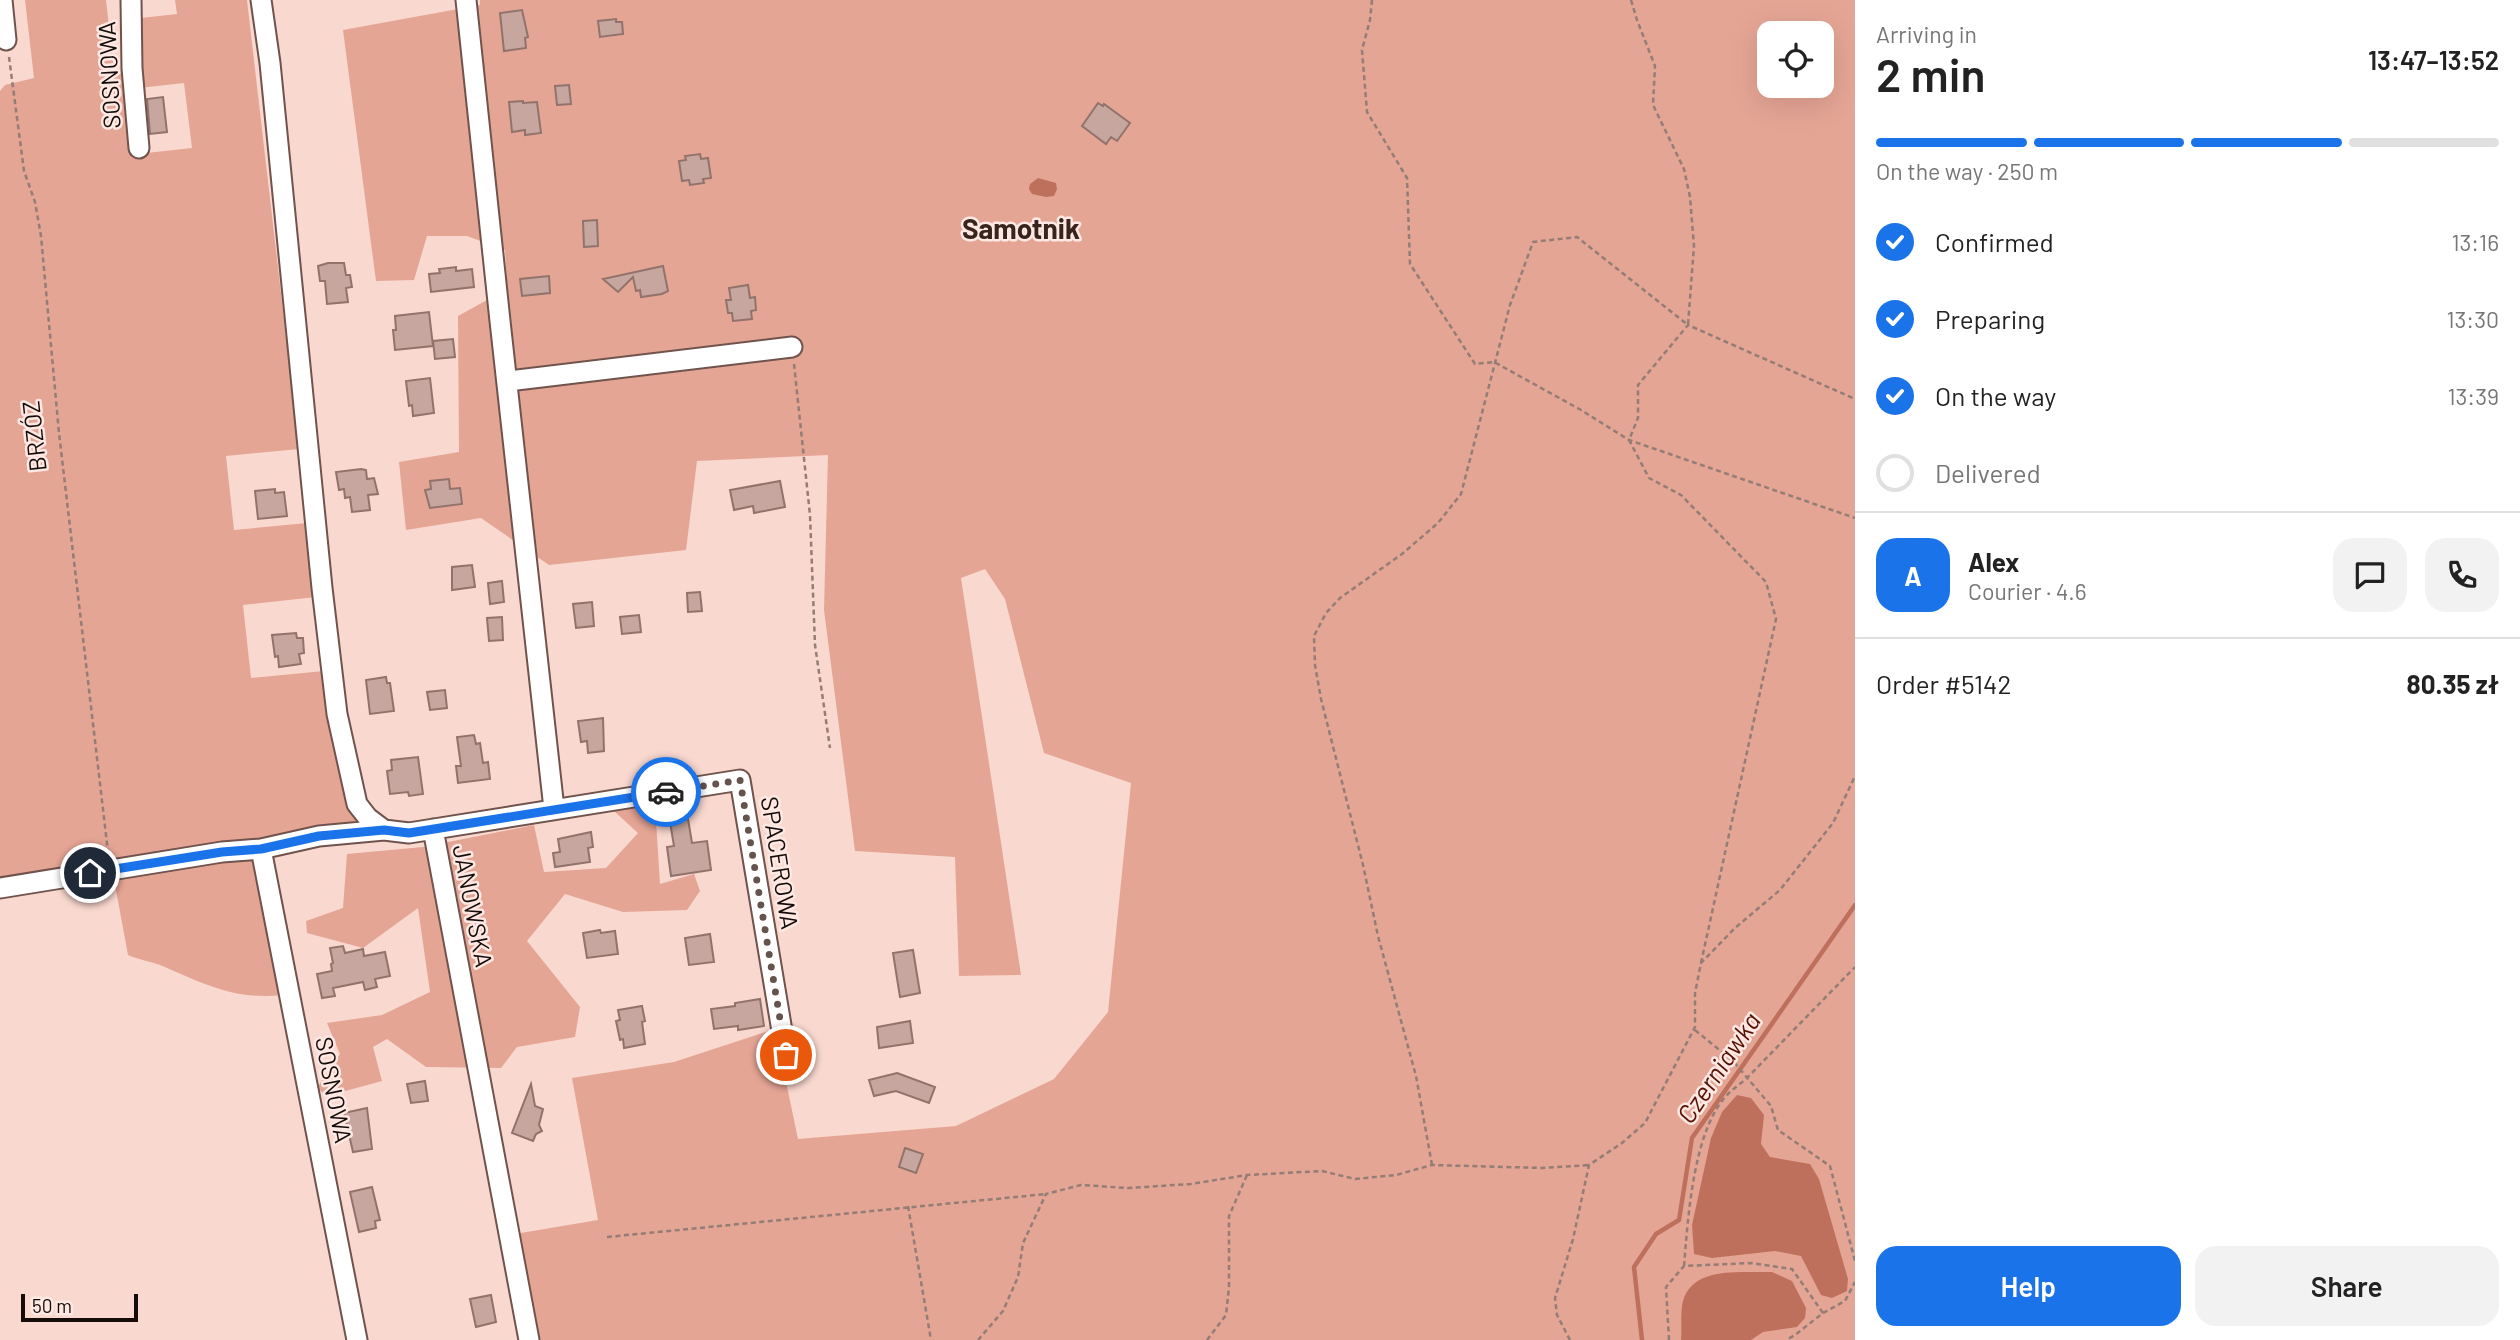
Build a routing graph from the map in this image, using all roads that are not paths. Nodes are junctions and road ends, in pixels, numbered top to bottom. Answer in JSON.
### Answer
{"nodes":[{"id":1,"x":2,"y":0,"type":"edge"},
{"id":2,"x":131,"y":0,"type":"edge"},
{"id":3,"x":261,"y":0,"type":"edge"},
{"id":4,"x":466,"y":0,"type":"edge"},
{"id":5,"x":6,"y":40,"type":"road end"},
{"id":6,"x":139,"y":148,"type":"dead end"},
{"id":7,"x":792,"y":346,"type":"road end"},
{"id":8,"x":508,"y":381,"type":"junction"},
{"id":9,"x":554,"y":809,"type":"junction"},
{"id":10,"x":433,"y":829,"type":"junction"},
{"id":11,"x":384,"y":830,"type":"junction"},
{"id":12,"x":261,"y":849,"type":"junction"},
{"id":13,"x":0,"y":888,"type":"edge"},
{"id":14,"x":786,"y":1055,"type":"dead end"},
{"id":15,"x":357,"y":1340,"type":"edge"},
{"id":16,"x":529,"y":1340,"type":"edge"}],
"edges":[{"from":1,"to":5,"type":"street"},
{"from":2,"to":6,"type":"street","name":"SOSNOWA"},
{"from":3,"to":11,"type":"street"},
{"from":4,"to":8,"type":"street"},
{"from":7,"to":8,"type":"street"},
{"from":8,"to":9,"type":"street"},
{"from":9,"to":10,"type":"street","name":"SPACEROWA"},
{"from":9,"to":14,"type":"street","name":"SPACEROWA"},
{"from":10,"to":11,"type":"street","name":"JANOWSKA"},
{"from":10,"to":16,"type":"street","name":"JANOWSKA"},
{"from":11,"to":12,"type":"street","name":"JANOWSKA"},
{"from":12,"to":13,"type":"street","name":"JANOWSKA"},
{"from":12,"to":15,"type":"street","name":"SOSNOWA"}]}
